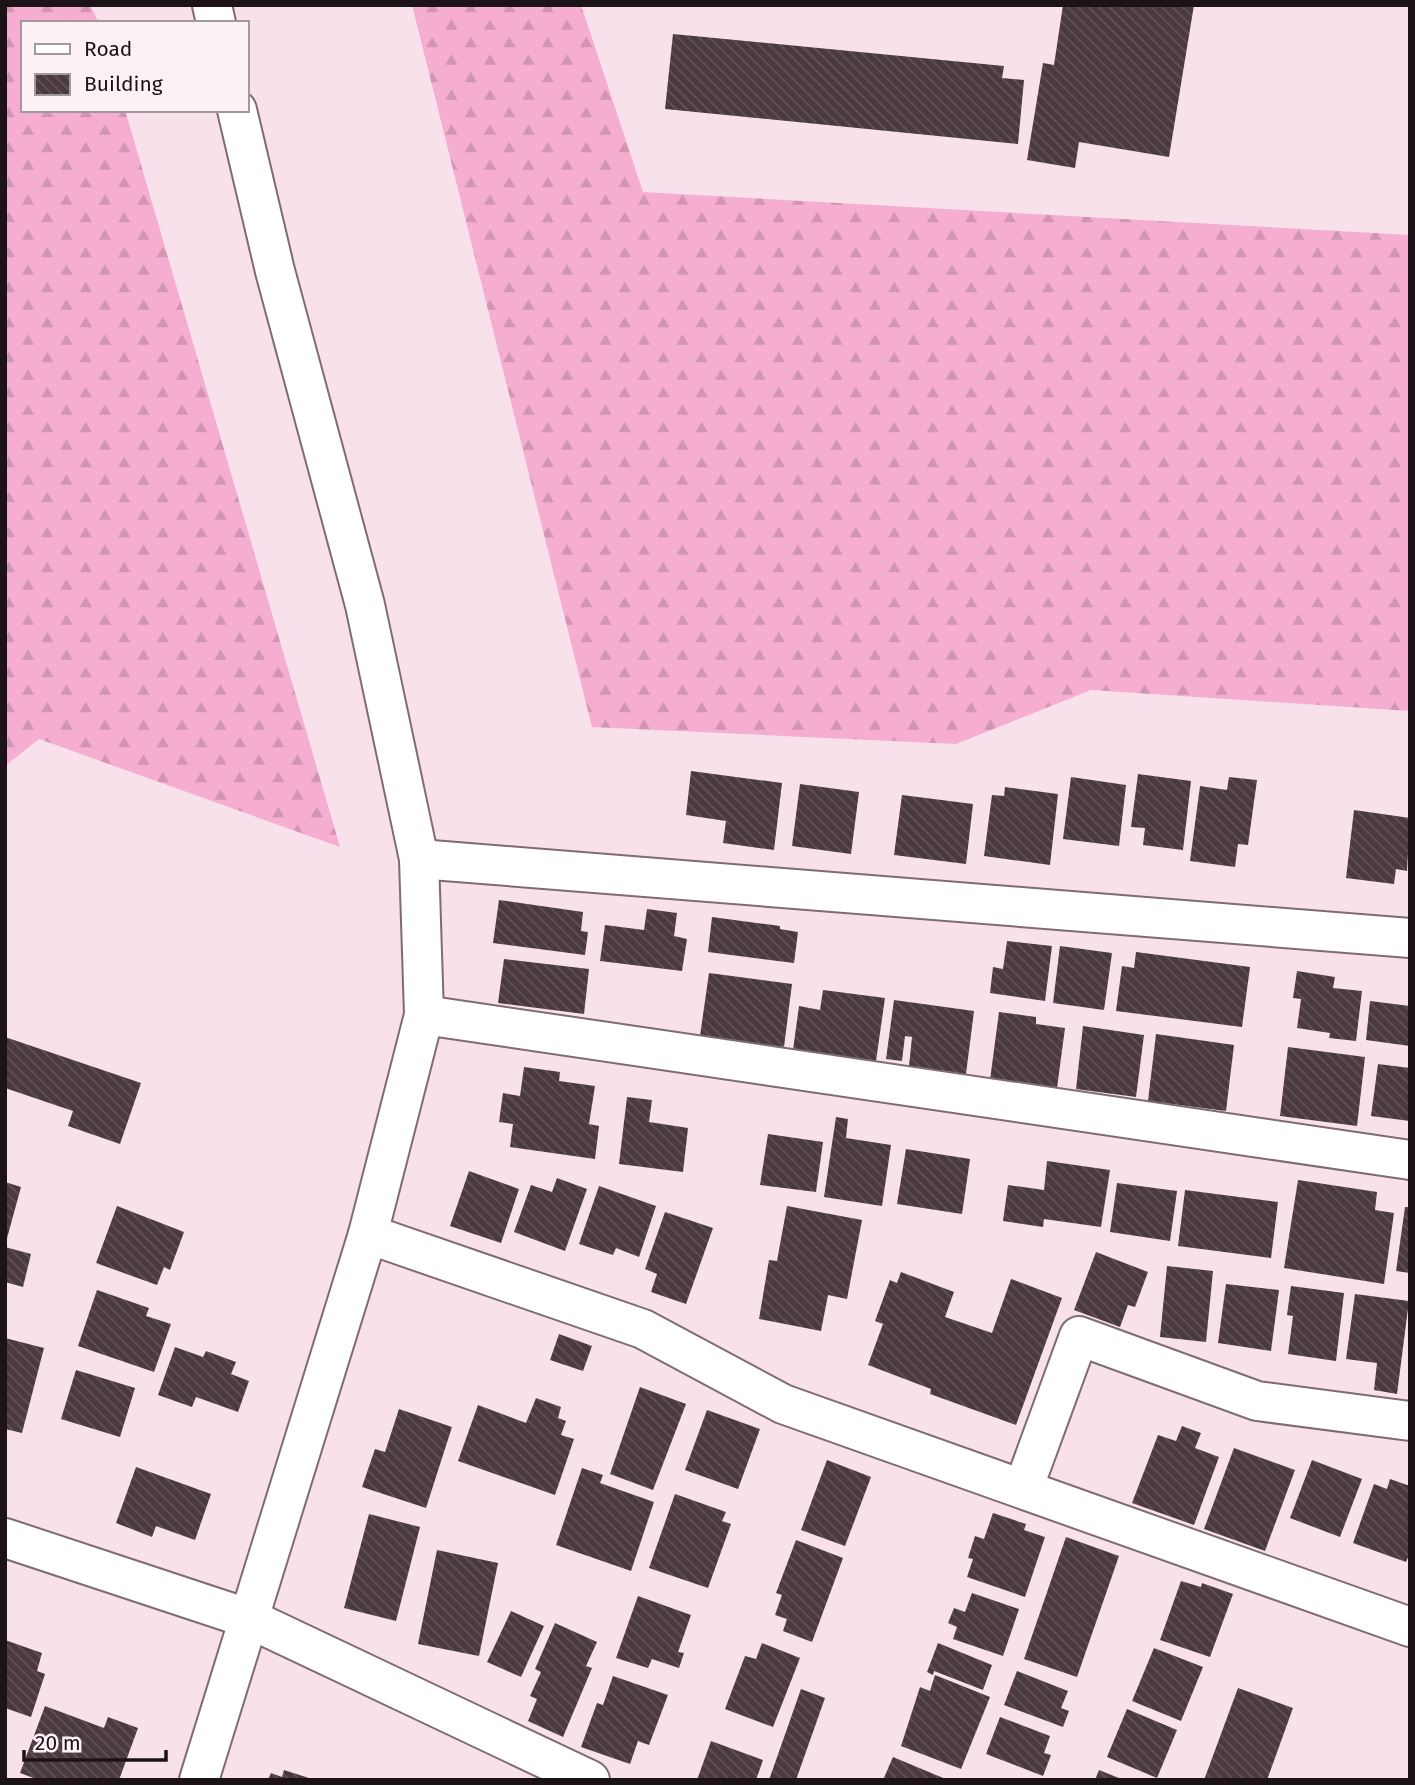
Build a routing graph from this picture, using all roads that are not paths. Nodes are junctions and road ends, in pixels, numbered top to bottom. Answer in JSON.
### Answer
{"nodes":[{"id":1,"x":237,"y":112,"type":"edge"},
{"id":2,"x":419,"y":859,"type":"junction"},
{"id":3,"x":1410,"y":938,"type":"edge"},
{"id":4,"x":424,"y":1015,"type":"junction"},
{"id":5,"x":1410,"y":1160,"type":"edge"},
{"id":6,"x":368,"y":1234,"type":"junction"},
{"id":7,"x":1410,"y":1420,"type":"edge"},
{"id":8,"x":1023,"y":1489,"type":"junction"},
{"id":9,"x":5,"y":1538,"type":"edge"},
{"id":10,"x":250,"y":1619,"type":"junction"},
{"id":11,"x":1410,"y":1627,"type":"edge"},
{"id":12,"x":199,"y":1780,"type":"edge"},
{"id":13,"x":590,"y":1780,"type":"edge"}],
"edges":[{"from":1,"to":2,"type":"street"},
{"from":2,"to":3,"type":"street"},
{"from":2,"to":4,"type":"street"},
{"from":4,"to":5,"type":"street"},
{"from":4,"to":6,"type":"street"},
{"from":6,"to":8,"type":"street"},
{"from":6,"to":10,"type":"street"},
{"from":7,"to":8,"type":"street"},
{"from":8,"to":11,"type":"street"},
{"from":9,"to":10,"type":"street"},
{"from":10,"to":12,"type":"street"},
{"from":10,"to":13,"type":"street"}]}
